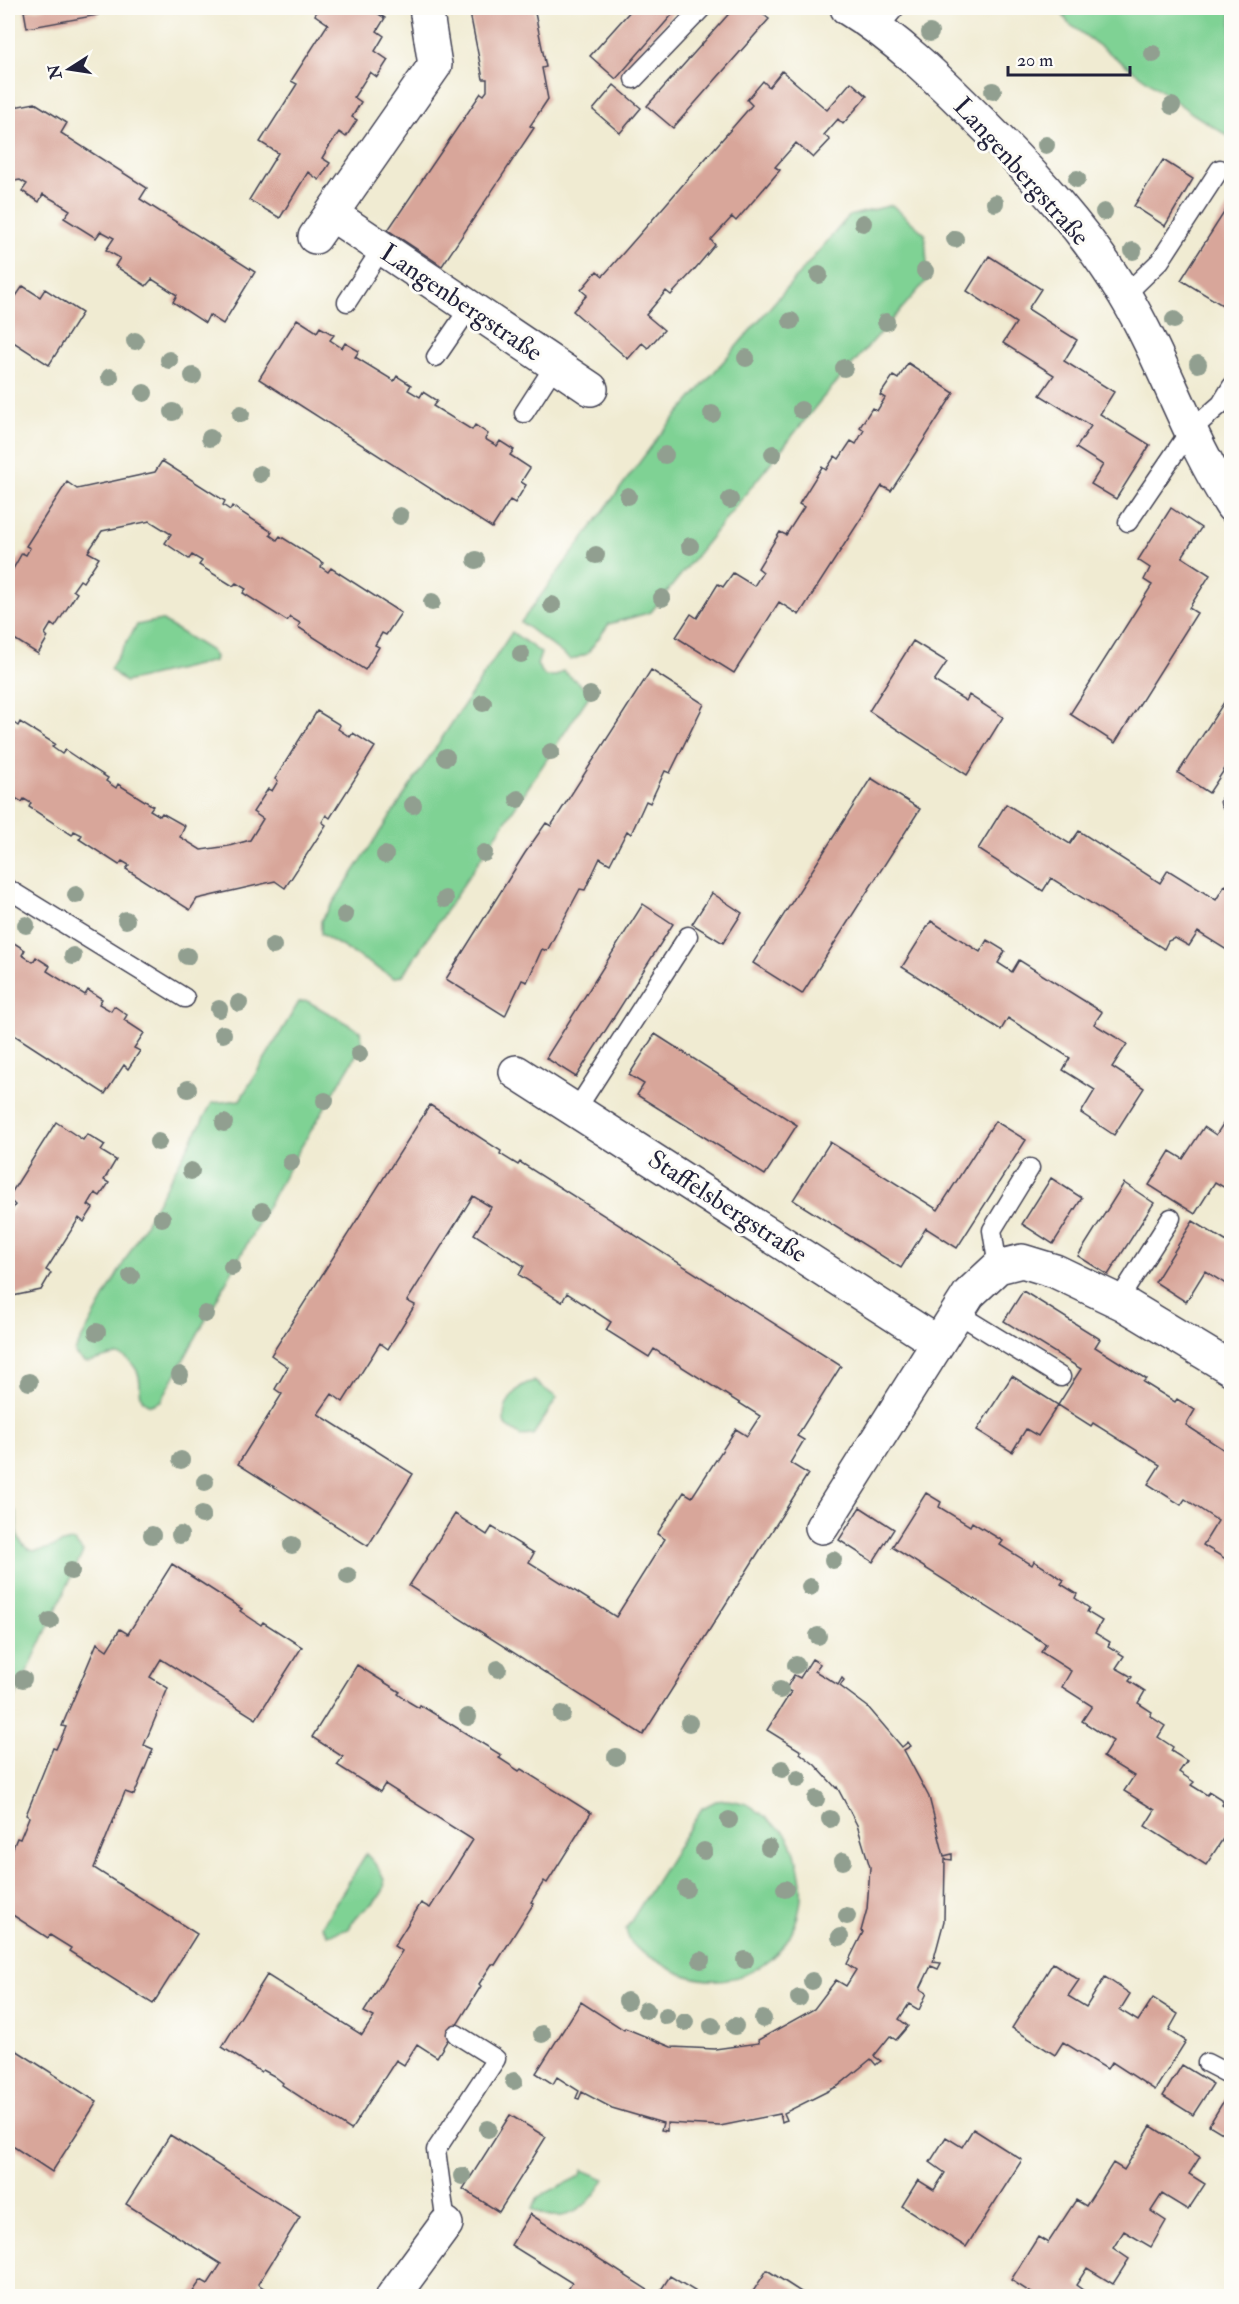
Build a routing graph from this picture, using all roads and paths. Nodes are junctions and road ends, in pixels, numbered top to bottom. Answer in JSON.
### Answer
{"nodes":[{"id":1,"x":426,"y":8,"type":"edge"},
{"id":2,"x":702,"y":8,"type":"edge"},
{"id":3,"x":847,"y":8,"type":"edge"},
{"id":4,"x":887,"y":17,"type":"edge"},
{"id":5,"x":634,"y":79,"type":"dead end"},
{"id":6,"x":1220,"y":169,"type":"dead end"},
{"id":7,"x":382,"y":248,"type":"junction"},
{"id":8,"x":1125,"y":296,"type":"junction"},
{"id":9,"x":347,"y":302,"type":"dead end"},
{"id":10,"x":470,"y":307,"type":"junction"},
{"id":11,"x":436,"y":357,"type":"dead end"},
{"id":12,"x":555,"y":365,"type":"junction"},
{"id":13,"x":1232,"y":386,"type":"edge"},
{"id":14,"x":591,"y":389,"type":"dead end"},
{"id":15,"x":524,"y":413,"type":"dead end"},
{"id":16,"x":1189,"y":432,"type":"junction"},
{"id":17,"x":1232,"y":506,"type":"edge"},
{"id":18,"x":1128,"y":522,"type":"dead end"},
{"id":19,"x":8,"y":889,"type":"edge"},
{"id":20,"x":688,"y":936,"type":"dead end"},
{"id":21,"x":185,"y":998,"type":"dead end"},
{"id":22,"x":516,"y":1072,"type":"dead end"},
{"id":23,"x":576,"y":1110,"type":"junction"},
{"id":24,"x":1030,"y":1168,"type":"dead end"},
{"id":25,"x":1171,"y":1218,"type":"dead end"},
{"id":26,"x":998,"y":1267,"type":"junction"},
{"id":27,"x":1118,"y":1301,"type":"junction"},
{"id":28,"x":957,"y":1313,"type":"junction"},
{"id":29,"x":938,"y":1343,"type":"junction"},
{"id":30,"x":1232,"y":1369,"type":"edge"},
{"id":31,"x":1061,"y":1377,"type":"dead end"},
{"id":32,"x":822,"y":1527,"type":"dead end"},
{"id":33,"x":456,"y":2034,"type":"dead end"},
{"id":34,"x":1207,"y":2062,"type":"dead end"},
{"id":35,"x":1232,"y":2076,"type":"edge"},
{"id":36,"x":446,"y":2224,"type":"joint"},
{"id":37,"x":393,"y":2296,"type":"edge"}],
"edges":[{"from":1,"to":7,"type":"street","name":"Langenbergstraße"},
{"from":2,"to":5,"type":"lane"},
{"from":3,"to":4,"type":"street","name":"Langenbergstraße"},
{"from":4,"to":8,"type":"street","name":"Langenbergstraße"},
{"from":6,"to":8,"type":"lane"},
{"from":7,"to":9,"type":"lane"},
{"from":7,"to":10,"type":"street","name":"Langenbergstraße"},
{"from":8,"to":16,"type":"street","name":"Langenbergstraße"},
{"from":10,"to":11,"type":"lane"},
{"from":10,"to":12,"type":"street","name":"Langenbergstraße"},
{"from":12,"to":14,"type":"street","name":"Langenbergstraße"},
{"from":12,"to":15,"type":"lane"},
{"from":13,"to":16,"type":"lane"},
{"from":16,"to":17,"type":"street","name":"Langenbergstraße"},
{"from":16,"to":18,"type":"lane"},
{"from":19,"to":21,"type":"lane"},
{"from":20,"to":23,"type":"lane"},
{"from":22,"to":23,"type":"street","name":"Staffelsbergstraße"},
{"from":23,"to":29,"type":"street","name":"Staffelsbergstraße"},
{"from":24,"to":26,"type":"lane"},
{"from":25,"to":27,"type":"lane"},
{"from":26,"to":27,"type":"street"},
{"from":26,"to":28,"type":"street"},
{"from":27,"to":30,"type":"street"},
{"from":28,"to":29,"type":"street"},
{"from":28,"to":31,"type":"lane"},
{"from":29,"to":32,"type":"street"},
{"from":33,"to":36,"type":"lane"},
{"from":34,"to":35,"type":"lane"},
{"from":36,"to":37,"type":"street"}]}
